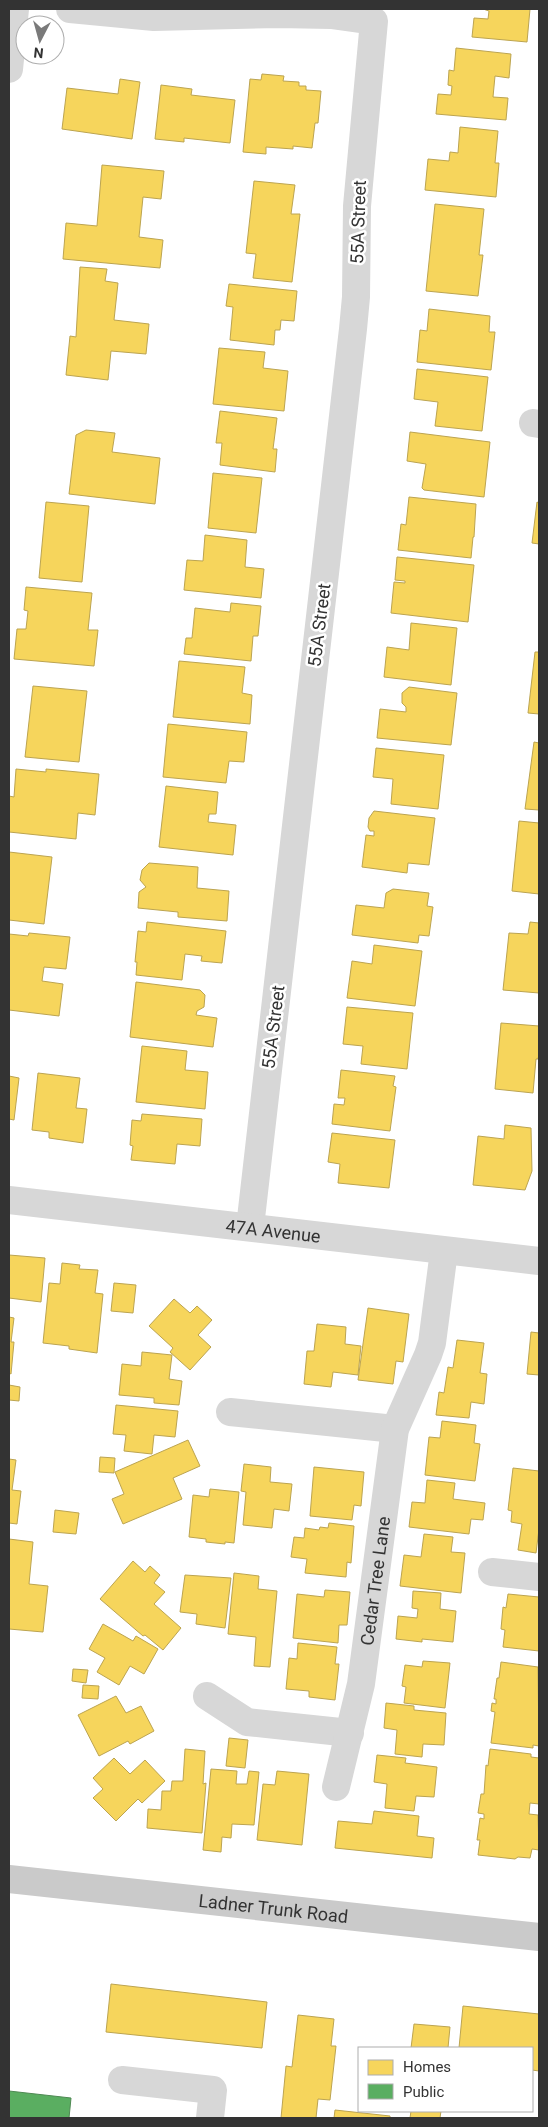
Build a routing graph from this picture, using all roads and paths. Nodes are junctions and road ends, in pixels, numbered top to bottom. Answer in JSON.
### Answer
{"nodes":[{"id":1,"x":15,"y":9,"type":"edge"},
{"id":2,"x":70,"y":9,"type":"edge"},
{"id":3,"x":9,"y":69,"type":"edge"},
{"id":4,"x":9,"y":1200,"type":"edge"},
{"id":5,"x":250,"y":1227,"type":"junction"},
{"id":6,"x":444,"y":1251,"type":"junction"},
{"id":7,"x":539,"y":1261,"type":"edge"},
{"id":8,"x":230,"y":1412,"type":"dead end"},
{"id":9,"x":394,"y":1429,"type":"junction"},
{"id":10,"x":492,"y":1572,"type":"dead end"},
{"id":11,"x":539,"y":1577,"type":"edge"},
{"id":12,"x":207,"y":1696,"type":"dead end"},
{"id":13,"x":350,"y":1733,"type":"junction"},
{"id":14,"x":336,"y":1787,"type":"dead end"},
{"id":15,"x":9,"y":1879,"type":"edge"},
{"id":16,"x":539,"y":1937,"type":"edge"},
{"id":17,"x":122,"y":2080,"type":"dead end"},
{"id":18,"x":210,"y":2118,"type":"edge"}],
"edges":[{"from":1,"to":3,"type":"street"},
{"from":2,"to":5,"type":"street","name":"55A Street"},
{"from":4,"to":5,"type":"street","name":"47A Avenue"},
{"from":5,"to":6,"type":"street","name":"47A Avenue"},
{"from":6,"to":7,"type":"street","name":"47A Avenue"},
{"from":6,"to":9,"type":"street","name":"Cedar Tree Lane"},
{"from":8,"to":9,"type":"street"},
{"from":9,"to":13,"type":"street","name":"Cedar Tree Lane"},
{"from":10,"to":11,"type":"street"},
{"from":12,"to":13,"type":"street"},
{"from":13,"to":14,"type":"street","name":"Cedar Tree Lane"},
{"from":15,"to":16,"type":"main road","name":"Ladner Trunk Road"},
{"from":17,"to":18,"type":"street"}]}
